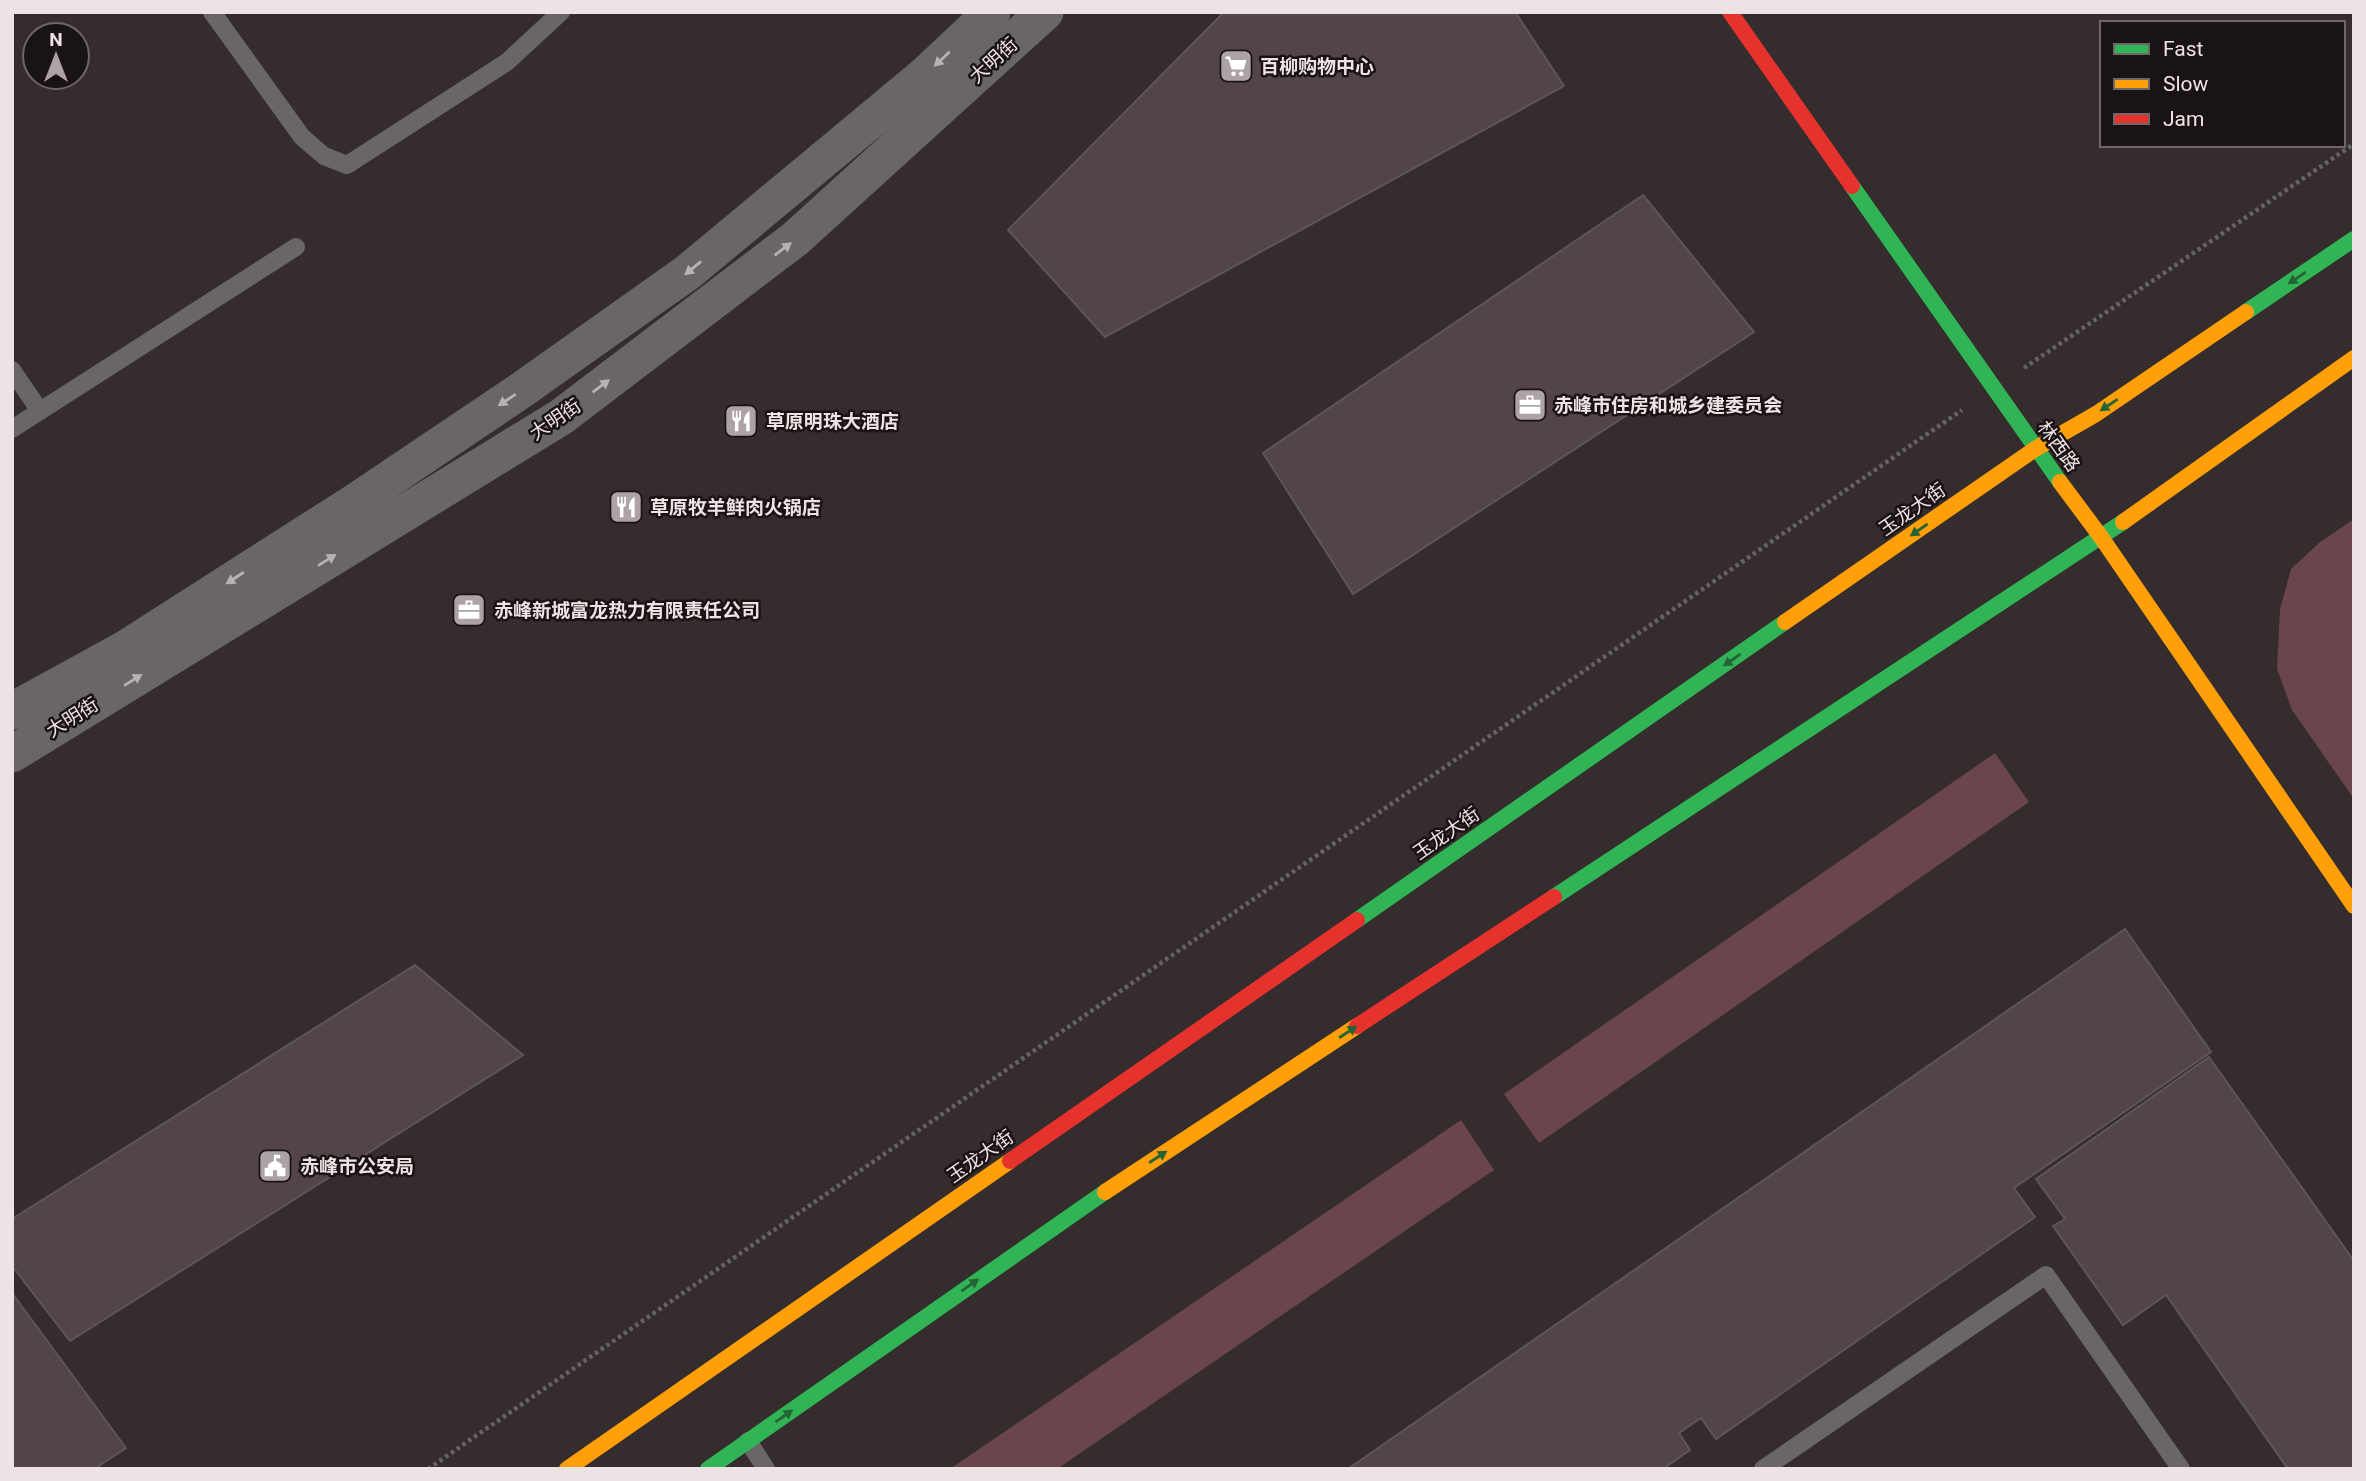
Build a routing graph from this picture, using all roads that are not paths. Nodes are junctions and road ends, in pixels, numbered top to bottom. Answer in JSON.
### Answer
{"nodes":[{"id":1,"x":212,"y":12,"type":"edge"},
{"id":2,"x":561,"y":12,"type":"edge"},
{"id":3,"x":992,"y":12,"type":"edge"},
{"id":4,"x":1045,"y":12,"type":"edge"},
{"id":5,"x":1730,"y":12,"type":"edge"},
{"id":6,"x":2354,"y":239,"type":"edge"},
{"id":7,"x":296,"y":247,"type":"dead end"},
{"id":8,"x":2354,"y":358,"type":"edge"},
{"id":9,"x":12,"y":370,"type":"edge"},
{"id":10,"x":40,"y":411,"type":"junction"},
{"id":11,"x":12,"y":429,"type":"edge"},
{"id":12,"x":2035,"y":449,"type":"junction"},
{"id":13,"x":2101,"y":537,"type":"junction"},
{"id":14,"x":12,"y":711,"type":"edge"},
{"id":15,"x":12,"y":754,"type":"edge"},
{"id":16,"x":2354,"y":906,"type":"edge"},
{"id":17,"x":748,"y":1441,"type":"junction"},
{"id":18,"x":567,"y":1469,"type":"edge"},
{"id":19,"x":708,"y":1469,"type":"edge"},
{"id":20,"x":766,"y":1469,"type":"edge"},
{"id":21,"x":1763,"y":1469,"type":"edge"},
{"id":22,"x":2181,"y":1469,"type":"edge"}],
"edges":[{"from":1,"to":2,"type":"lane"},
{"from":3,"to":14,"type":"street","name":"大明街","one_way":true},
{"from":15,"to":4,"type":"street","name":"大明街","one_way":true},
{"from":5,"to":12,"type":"main road","name":"林西路"},
{"from":6,"to":12,"type":"main road","name":"玉龙大街","one_way":true},
{"from":7,"to":10,"type":"lane"},
{"from":8,"to":13,"type":"main road"},
{"from":9,"to":10,"type":"lane"},
{"from":10,"to":11,"type":"lane"},
{"from":12,"to":13,"type":"main road","name":"林西路"},
{"from":12,"to":18,"type":"main road","name":"玉龙大街","one_way":true},
{"from":13,"to":16,"type":"main road","name":"林西路"},
{"from":17,"to":13,"type":"main road","one_way":true},
{"from":17,"to":19,"type":"main road"},
{"from":17,"to":20,"type":"lane"},
{"from":21,"to":22,"type":"lane"}]}
